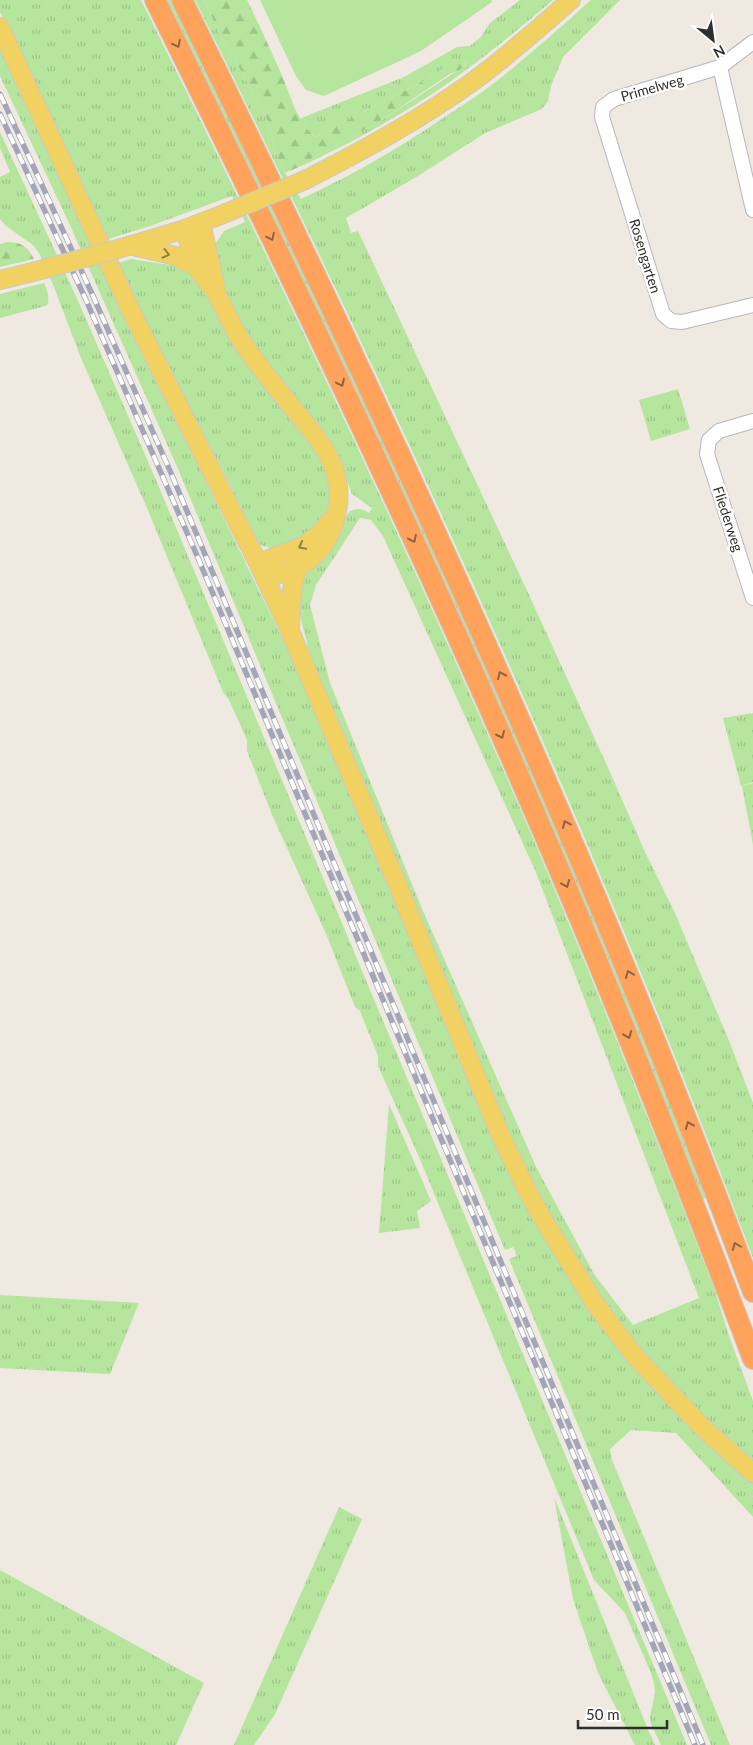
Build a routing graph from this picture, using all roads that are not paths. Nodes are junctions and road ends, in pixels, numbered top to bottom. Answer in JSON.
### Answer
{"nodes":[{"id":1,"x":155,"y":0,"type":"edge"},
{"id":2,"x":182,"y":0,"type":"edge"},
{"id":3,"x":571,"y":0,"type":"edge"},
{"id":4,"x":0,"y":27,"type":"edge"},
{"id":5,"x":753,"y":42,"type":"edge"},
{"id":6,"x":720,"y":67,"type":"junction"},
{"id":7,"x":604,"y":107,"type":"joint"},
{"id":8,"x":753,"y":210,"type":"edge"},
{"id":9,"x":193,"y":226,"type":"junction"},
{"id":10,"x":124,"y":247,"type":"junction"},
{"id":11,"x":198,"y":268,"type":"junction"},
{"id":12,"x":0,"y":280,"type":"edge"},
{"id":13,"x":218,"y":296,"type":"junction"},
{"id":14,"x":753,"y":305,"type":"edge"},
{"id":15,"x":753,"y":421,"type":"edge"},
{"id":16,"x":336,"y":514,"type":"junction"},
{"id":17,"x":298,"y":567,"type":"junction"},
{"id":18,"x":261,"y":570,"type":"junction"},
{"id":19,"x":753,"y":598,"type":"edge"},
{"id":20,"x":290,"y":631,"type":"junction"},
{"id":21,"x":753,"y":1292,"type":"edge"},
{"id":22,"x":753,"y":1359,"type":"edge"},
{"id":23,"x":753,"y":1473,"type":"edge"}],
"edges":[{"from":1,"to":22,"type":"highway","one_way":true},
{"from":21,"to":2,"type":"highway","one_way":true},
{"from":3,"to":9,"type":"main road","bridge":true},
{"from":4,"to":18,"type":"main road"},
{"from":5,"to":6,"type":"street","name":"Primelweg"},
{"from":6,"to":7,"type":"street","name":"Primelweg"},
{"from":6,"to":8,"type":"street"},
{"from":7,"to":14,"type":"street","name":"Rosengarten"},
{"from":9,"to":10,"type":"main road"},
{"from":9,"to":11,"type":"main road"},
{"from":9,"to":13,"type":"main road"},
{"from":10,"to":11,"type":"main road","one_way":true},
{"from":10,"to":12,"type":"main road","bridge":true},
{"from":11,"to":13,"type":"main road"},
{"from":13,"to":16,"type":"main road"},
{"from":15,"to":19,"type":"street","name":"Fliederweg"},
{"from":16,"to":17,"type":"main road"},
{"from":16,"to":18,"type":"main road","one_way":true},
{"from":17,"to":18,"type":"main road"},
{"from":17,"to":20,"type":"main road"},
{"from":18,"to":20,"type":"main road"},
{"from":20,"to":23,"type":"main road"}]}
